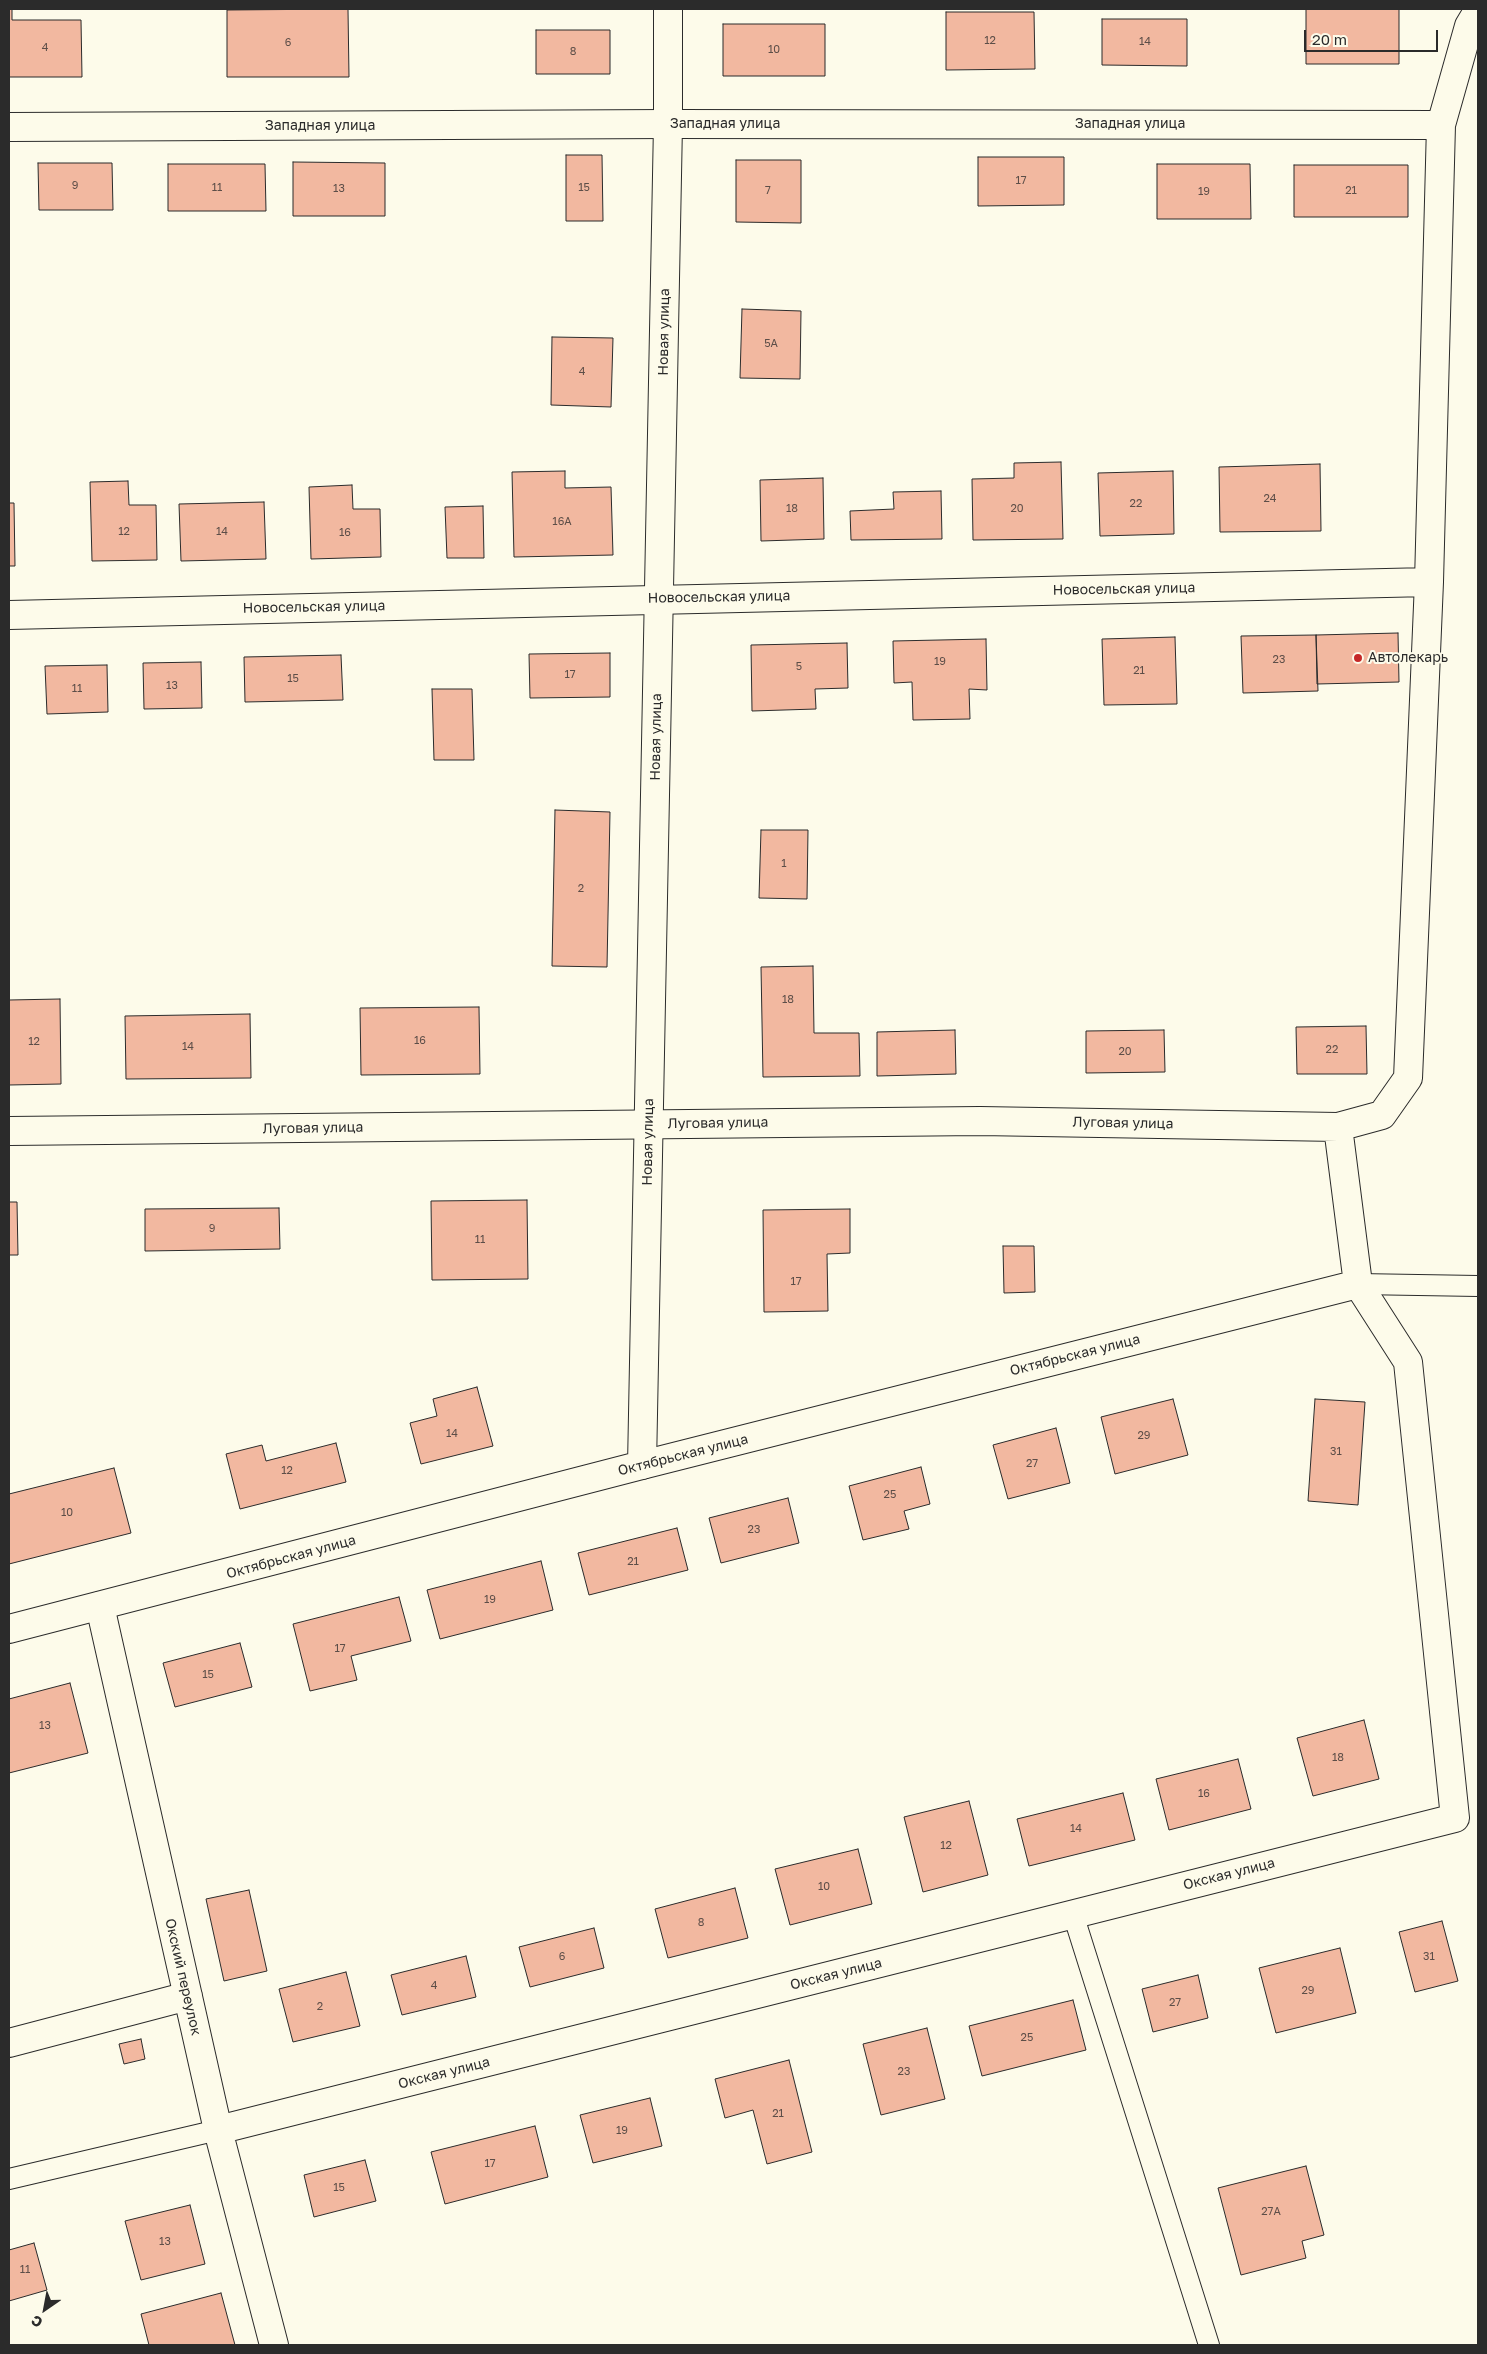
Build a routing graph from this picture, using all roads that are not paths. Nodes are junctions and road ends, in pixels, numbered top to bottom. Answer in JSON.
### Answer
{"nodes":[{"id":1,"x":668,"y":9,"type":"edge"},
{"id":2,"x":1478,"y":11,"type":"edge"},
{"id":3,"x":668,"y":124,"type":"junction"},
{"id":4,"x":1440,"y":125,"type":"junction"},
{"id":5,"x":9,"y":127,"type":"edge"},
{"id":6,"x":1429,"y":582,"type":"junction"},
{"id":7,"x":659,"y":599,"type":"junction"},
{"id":8,"x":9,"y":615,"type":"edge"},
{"id":9,"x":648,"y":1124,"type":"junction"},
{"id":10,"x":1338,"y":1127,"type":"junction"},
{"id":11,"x":9,"y":1131,"type":"edge"},
{"id":12,"x":1358,"y":1284,"type":"junction"},
{"id":13,"x":1478,"y":1286,"type":"edge"},
{"id":14,"x":642,"y":1465,"type":"junction"},
{"id":15,"x":100,"y":1606,"type":"junction"},
{"id":16,"x":9,"y":1629,"type":"edge"},
{"id":17,"x":1073,"y":1914,"type":"junction"},
{"id":18,"x":188,"y":1996,"type":"junction"},
{"id":19,"x":9,"y":2043,"type":"edge"},
{"id":20,"x":218,"y":2130,"type":"junction"},
{"id":21,"x":9,"y":2179,"type":"edge"},
{"id":22,"x":274,"y":2345,"type":"edge"},
{"id":23,"x":1209,"y":2345,"type":"edge"}],
"edges":[{"from":1,"to":3,"type":"street","name":"Новая улица"},
{"from":2,"to":4,"type":"street","name":"Луговая улица"},
{"from":3,"to":4,"type":"street","name":"Западная улица"},
{"from":3,"to":5,"type":"street","name":"Западная улица"},
{"from":3,"to":7,"type":"street","name":"Новая улица"},
{"from":4,"to":6,"type":"street","name":"Луговая улица"},
{"from":6,"to":7,"type":"street","name":"Новосельская улица"},
{"from":6,"to":10,"type":"street","name":"Луговая улица"},
{"from":7,"to":8,"type":"street","name":"Новосельская улица"},
{"from":7,"to":9,"type":"street","name":"Новая улица"},
{"from":9,"to":10,"type":"street","name":"Луговая улица"},
{"from":9,"to":11,"type":"street","name":"Луговая улица"},
{"from":9,"to":14,"type":"street","name":"Новая улица"},
{"from":10,"to":12,"type":"street"},
{"from":12,"to":13,"type":"lane"},
{"from":12,"to":14,"type":"street","name":"Октябрьская улица"},
{"from":12,"to":17,"type":"street","name":"Окская улица"},
{"from":14,"to":15,"type":"street","name":"Октябрьская улица"},
{"from":15,"to":16,"type":"street","name":"Октябрьская улица"},
{"from":15,"to":18,"type":"street","name":"Окский переулок"},
{"from":17,"to":20,"type":"street","name":"Окская улица"},
{"from":17,"to":23,"type":"lane"},
{"from":18,"to":19,"type":"street"},
{"from":18,"to":20,"type":"street","name":"Окский переулок"},
{"from":20,"to":21,"type":"lane"},
{"from":20,"to":22,"type":"street","name":"Окский переулок"}]}
